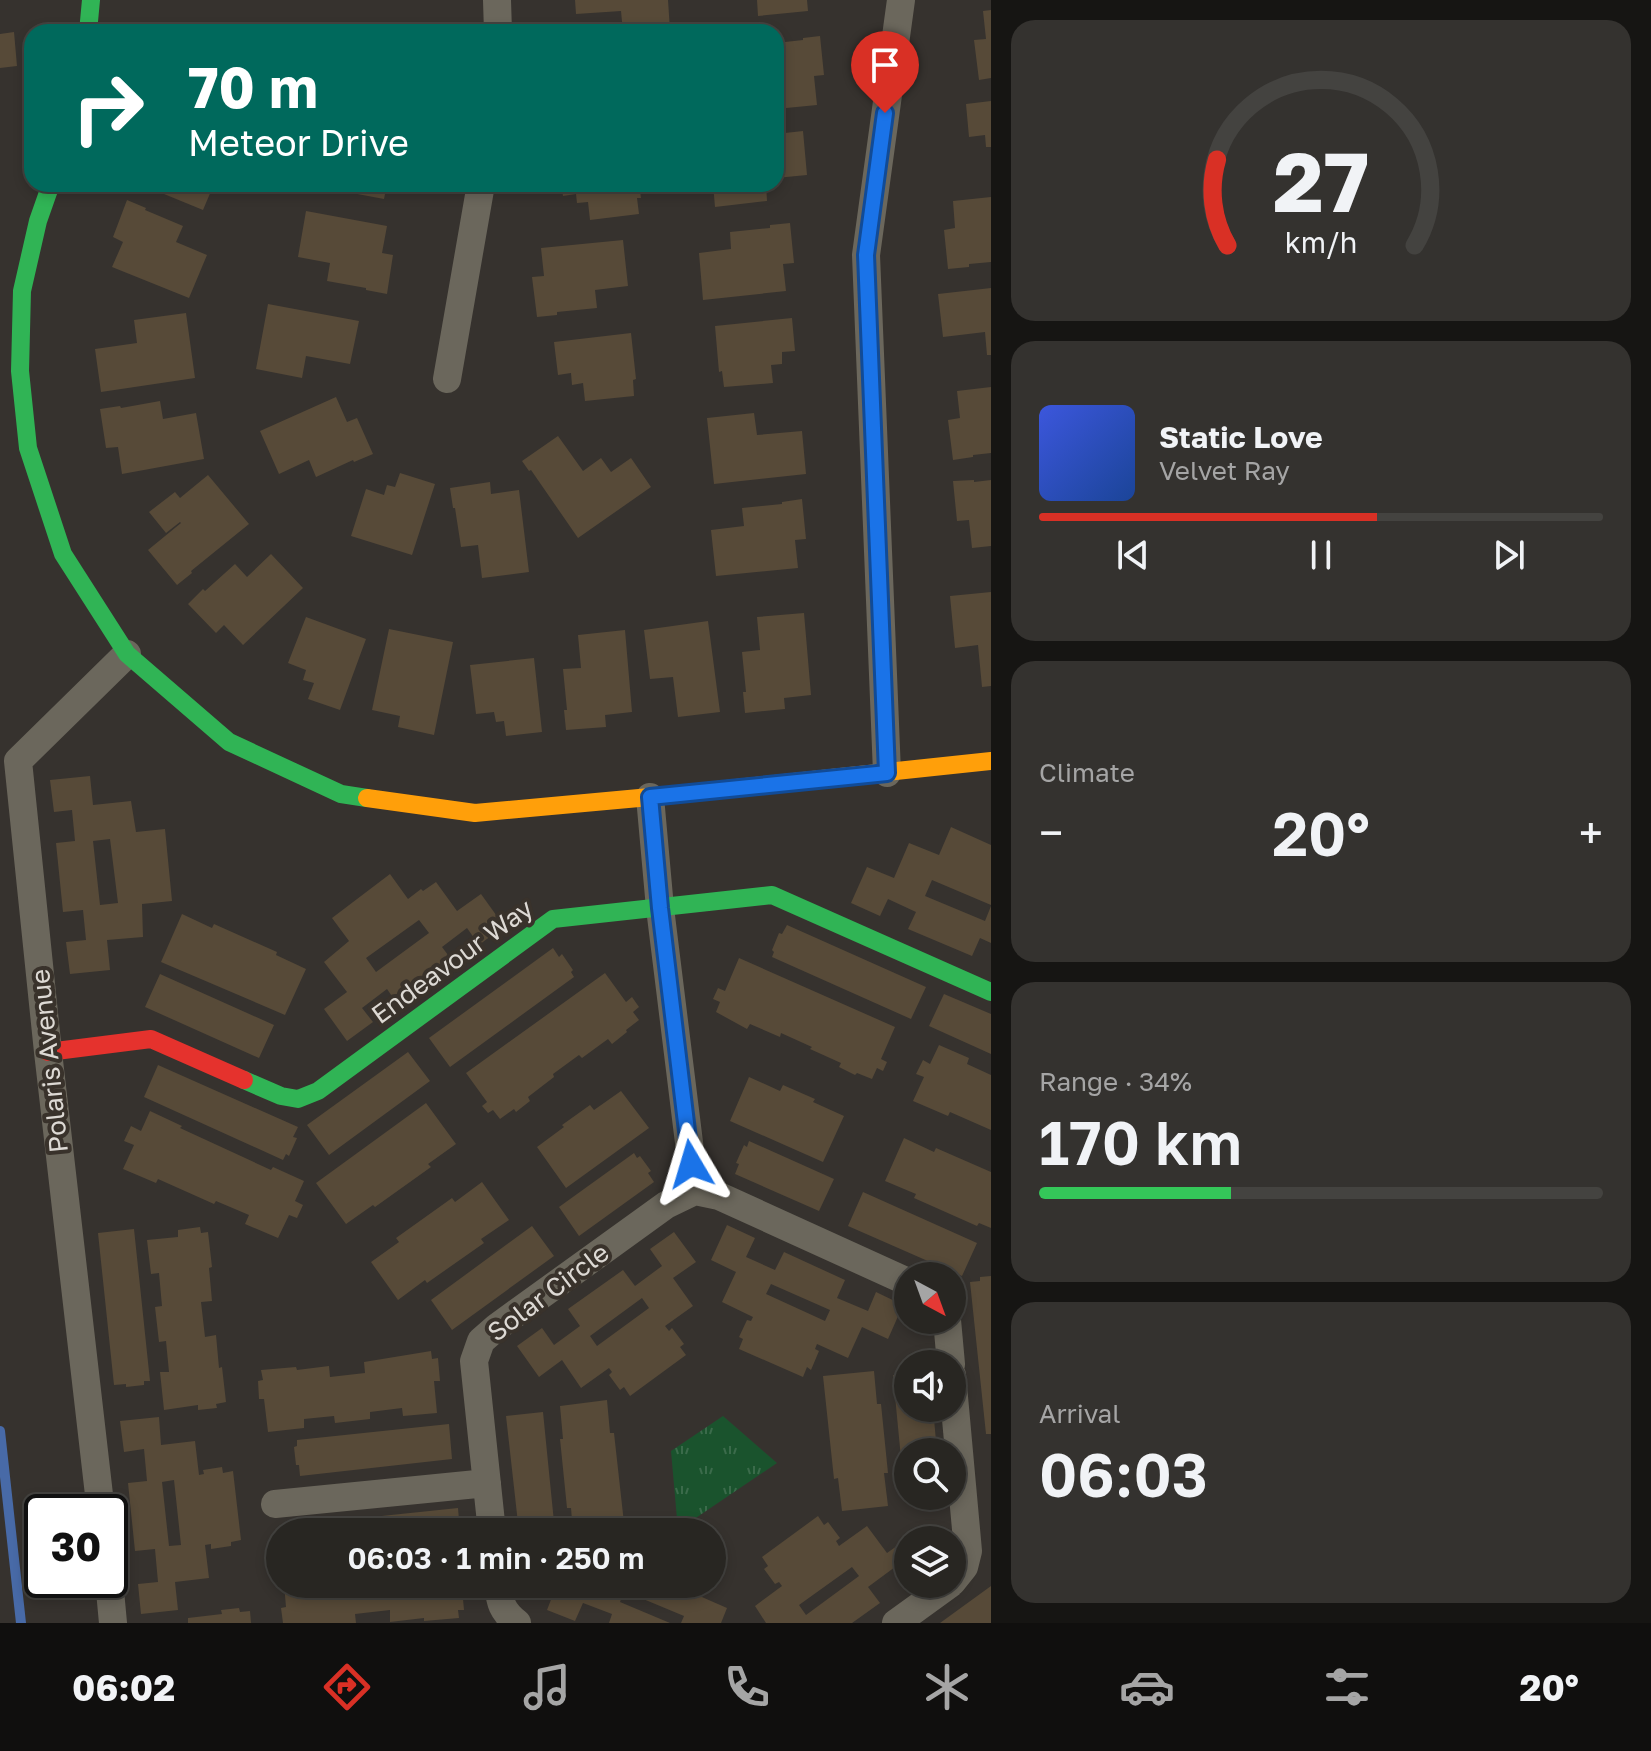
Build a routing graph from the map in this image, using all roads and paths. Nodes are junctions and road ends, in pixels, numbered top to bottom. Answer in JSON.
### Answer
{"nodes":[{"id":1,"x":91,"y":0,"type":"edge"},
{"id":2,"x":497,"y":0,"type":"edge"},
{"id":3,"x":901,"y":0,"type":"edge"},
{"id":4,"x":89,"y":24,"type":"edge"},
{"id":5,"x":498,"y":24,"type":"edge"},
{"id":6,"x":48,"y":192,"type":"edge"},
{"id":7,"x":480,"y":192,"type":"edge"},
{"id":8,"x":447,"y":379,"type":"dead end"},
{"id":9,"x":127,"y":654,"type":"junction"},
{"id":10,"x":991,"y":761,"type":"edge"},
{"id":11,"x":887,"y":773,"type":"junction"},
{"id":12,"x":650,"y":797,"type":"junction"},
{"id":13,"x":660,"y":908,"type":"junction"},
{"id":14,"x":991,"y":992,"type":"edge"},
{"id":15,"x":48,"y":1052,"type":"junction"},
{"id":16,"x":695,"y":1191,"type":"junction"},
{"id":17,"x":894,"y":1276,"type":"edge"},
{"id":18,"x":956,"y":1422,"type":"edge"},
{"id":19,"x":487,"y":1483,"type":"junction"},
{"id":20,"x":99,"y":1494,"type":"edge"},
{"id":21,"x":275,"y":1504,"type":"dead end"},
{"id":22,"x":491,"y":1518,"type":"edge"},
{"id":23,"x":966,"y":1526,"type":"edge"},
{"id":24,"x":966,"y":1529,"type":"edge"},
{"id":25,"x":966,"y":1559,"type":"edge"},
{"id":26,"x":111,"y":1598,"type":"edge"},
{"id":27,"x":500,"y":1598,"type":"edge"},
{"id":28,"x":930,"y":1598,"type":"edge"},
{"id":29,"x":113,"y":1623,"type":"edge"},
{"id":30,"x":517,"y":1623,"type":"edge"},
{"id":31,"x":896,"y":1623,"type":"edge"}],
"edges":[{"from":1,"to":4,"type":"street"},
{"from":2,"to":5,"type":"street"},
{"from":3,"to":11,"type":"street"},
{"from":6,"to":9,"type":"street"},
{"from":7,"to":8,"type":"street"},
{"from":9,"to":12,"type":"street"},
{"from":9,"to":15,"type":"street","name":"Polaris Avenue"},
{"from":10,"to":11,"type":"street"},
{"from":11,"to":12,"type":"street"},
{"from":12,"to":13,"type":"street"},
{"from":13,"to":14,"type":"street","name":"Endeavour Way"},
{"from":13,"to":15,"type":"street","name":"Endeavour Way"},
{"from":13,"to":16,"type":"street"},
{"from":15,"to":20,"type":"street","name":"Polaris Avenue"},
{"from":16,"to":17,"type":"street"},
{"from":16,"to":19,"type":"street","name":"Solar Circle"},
{"from":18,"to":23,"type":"street"},
{"from":19,"to":21,"type":"street"},
{"from":19,"to":22,"type":"street","name":"Solar Circle"},
{"from":24,"to":25,"type":"street"},
{"from":26,"to":29,"type":"street"},
{"from":27,"to":30,"type":"street"},
{"from":28,"to":31,"type":"street"}]}
